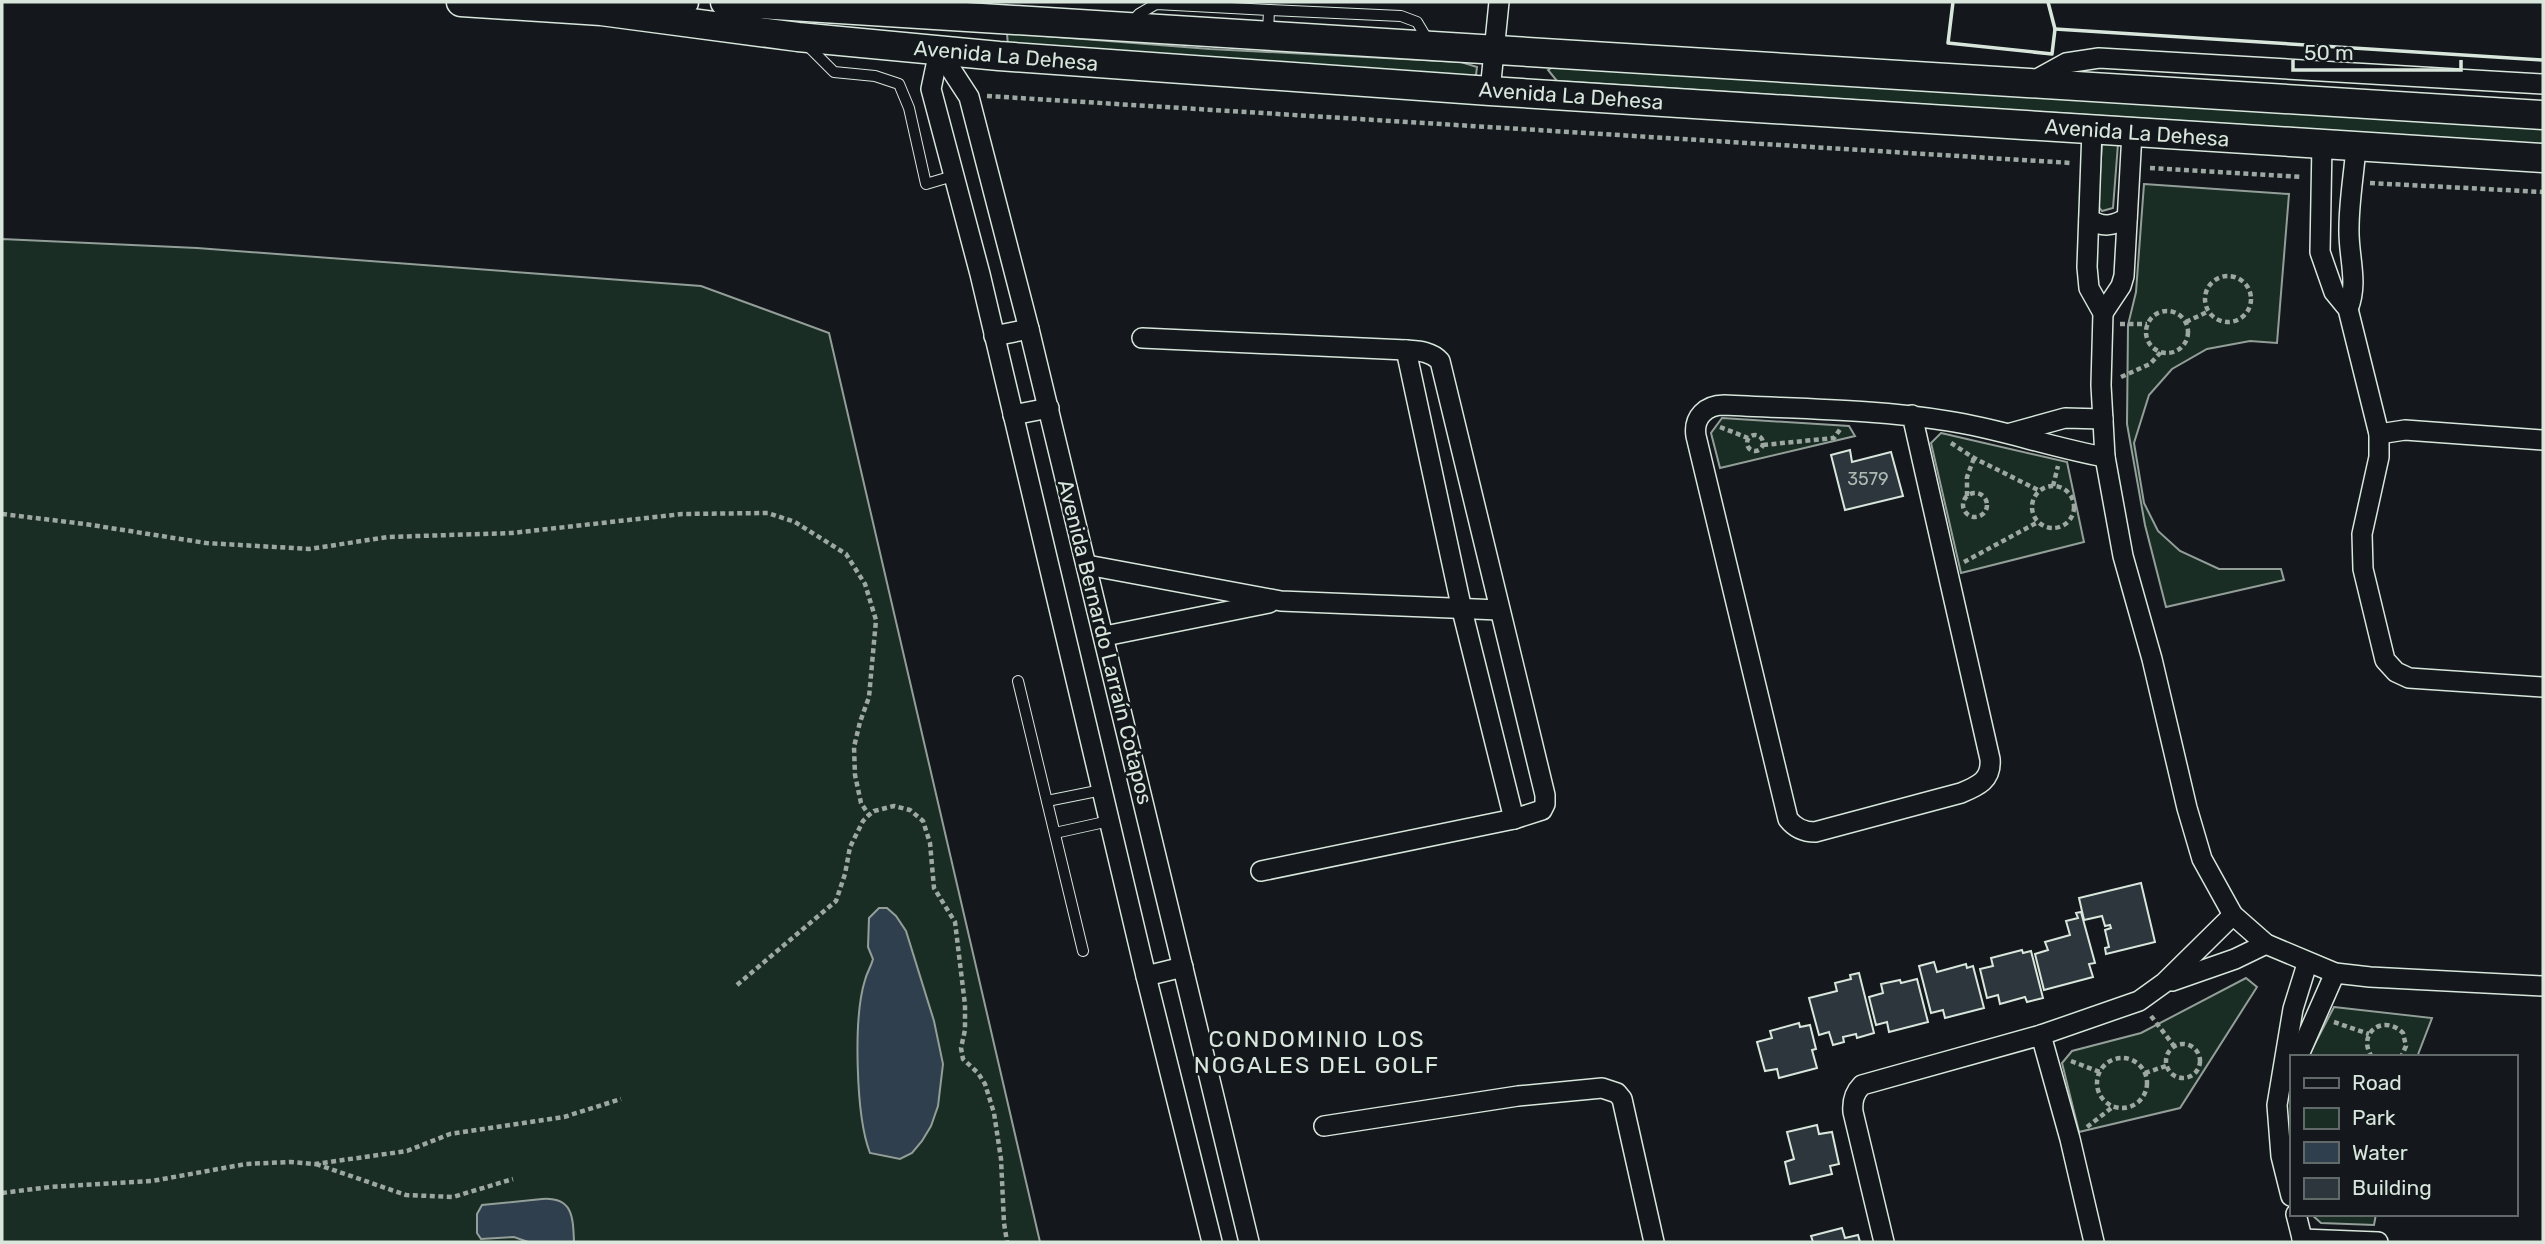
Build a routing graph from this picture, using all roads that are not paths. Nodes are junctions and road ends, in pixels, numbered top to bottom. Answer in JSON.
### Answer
{"nodes":[{"id":1,"x":461,"y":2,"type":"edge"},
{"id":2,"x":684,"y":2,"type":"edge"},
{"id":3,"x":725,"y":2,"type":"edge"},
{"id":4,"x":1499,"y":2,"type":"edge"},
{"id":5,"x":1188,"y":4,"type":"edge"},
{"id":6,"x":1237,"y":5,"type":"edge"},
{"id":7,"x":937,"y":8,"type":"edge"},
{"id":8,"x":601,"y":11,"type":"junction"},
{"id":9,"x":1269,"y":23,"type":"junction"},
{"id":10,"x":1126,"y":27,"type":"junction"},
{"id":11,"x":798,"y":37,"type":"junction"},
{"id":12,"x":1494,"y":49,"type":"junction"},
{"id":13,"x":939,"y":51,"type":"junction"},
{"id":14,"x":2030,"y":83,"type":"junction"},
{"id":15,"x":2543,"y":84,"type":"edge"},
{"id":16,"x":1489,"y":91,"type":"junction"},
{"id":17,"x":2543,"y":115,"type":"edge"},
{"id":18,"x":2092,"y":130,"type":"junction"},
{"id":19,"x":2132,"y":133,"type":"junction"},
{"id":20,"x":2322,"y":144,"type":"junction"},
{"id":21,"x":2356,"y":147,"type":"junction"},
{"id":22,"x":2543,"y":158,"type":"edge"},
{"id":23,"x":953,"y":176,"type":"junction"},
{"id":24,"x":2127,"y":218,"type":"junction"},
{"id":25,"x":2089,"y":219,"type":"junction"},
{"id":26,"x":2320,"y":225,"type":"junction"},
{"id":27,"x":2348,"y":227,"type":"junction"},
{"id":28,"x":2348,"y":309,"type":"junction"},
{"id":29,"x":2103,"y":313,"type":"junction"},
{"id":30,"x":1029,"y":329,"type":"junction"},
{"id":31,"x":994,"y":336,"type":"junction"},
{"id":32,"x":1142,"y":338,"type":"dead end"},
{"id":33,"x":1406,"y":350,"type":"junction"},
{"id":34,"x":1049,"y":408,"type":"junction"},
{"id":35,"x":1013,"y":415,"type":"junction"},
{"id":36,"x":1912,"y":415,"type":"junction"},
{"id":37,"x":2103,"y":419,"type":"junction"},
{"id":38,"x":2010,"y":433,"type":"junction"},
{"id":39,"x":2379,"y":434,"type":"junction"},
{"id":40,"x":2543,"y":440,"type":"edge"},
{"id":41,"x":2105,"y":457,"type":"junction"},
{"id":42,"x":1087,"y":565,"type":"junction"},
{"id":43,"x":1281,"y":601,"type":"junction"},
{"id":44,"x":1462,"y":610,"type":"junction"},
{"id":45,"x":1499,"y":610,"type":"junction"},
{"id":46,"x":1105,"y":636,"type":"junction"},
{"id":47,"x":1018,"y":681,"type":"dead end"},
{"id":48,"x":2543,"y":687,"type":"edge"},
{"id":49,"x":1102,"y":790,"type":"junction"},
{"id":50,"x":1047,"y":801,"type":"junction"},
{"id":51,"x":1514,"y":819,"type":"junction"},
{"id":52,"x":1109,"y":821,"type":"junction"},
{"id":53,"x":1055,"y":833,"type":"junction"},
{"id":54,"x":1261,"y":871,"type":"dead end"},
{"id":55,"x":2233,"y":915,"type":"junction"},
{"id":56,"x":2266,"y":944,"type":"junction"},
{"id":57,"x":1083,"y":951,"type":"dead end"},
{"id":58,"x":2308,"y":964,"type":"junction"},
{"id":59,"x":1183,"y":967,"type":"junction"},
{"id":60,"x":2335,"y":973,"type":"junction"},
{"id":61,"x":1146,"y":976,"type":"junction"},
{"id":62,"x":2164,"y":983,"type":"junction"},
{"id":63,"x":2543,"y":986,"type":"edge"},
{"id":64,"x":2041,"y":1035,"type":"junction"},
{"id":65,"x":2299,"y":1055,"type":"edge"},
{"id":66,"x":2290,"y":1074,"type":"edge"},
{"id":67,"x":2277,"y":1105,"type":"junction"},
{"id":68,"x":1324,"y":1126,"type":"dead end"},
{"id":69,"x":2290,"y":1192,"type":"edge"},
{"id":70,"x":2296,"y":1216,"type":"edge"},
{"id":71,"x":2302,"y":1241,"type":"edge"},
{"id":72,"x":1212,"y":1242,"type":"edge"},
{"id":73,"x":1249,"y":1242,"type":"edge"},
{"id":74,"x":1654,"y":1242,"type":"edge"},
{"id":75,"x":1884,"y":1242,"type":"edge"},
{"id":76,"x":2094,"y":1242,"type":"edge"},
{"id":77,"x":2378,"y":1242,"type":"edge"}],
"edges":[{"from":1,"to":8,"type":"street","name":"Avenida La Dehesa"},
{"from":2,"to":8,"type":"street","name":"Avenida La Dehesa"},
{"from":3,"to":7,"type":"street","name":"Avenida La Dehesa"},
{"from":4,"to":12,"type":"street"},
{"from":5,"to":6,"type":"lane"},
{"from":5,"to":10,"type":"lane"},
{"from":6,"to":9,"type":"lane"},
{"from":7,"to":10,"type":"street","name":"Avenida La Dehesa"},
{"from":7,"to":13,"type":"street","name":"Avenida Bernardo Larraín Cotapos"},
{"from":8,"to":11,"type":"street","name":"Avenida La Dehesa"},
{"from":9,"to":10,"type":"street","name":"Avenida La Dehesa"},
{"from":9,"to":12,"type":"street","name":"Avenida La Dehesa"},
{"from":11,"to":13,"type":"street","name":"Avenida La Dehesa"},
{"from":11,"to":23,"type":"lane"},
{"from":12,"to":14,"type":"street","name":"Avenida La Dehesa"},
{"from":12,"to":16,"type":"street"},
{"from":13,"to":16,"type":"street","name":"Avenida La Dehesa"},
{"from":13,"to":23,"type":"street","name":"Avenida Bernardo Larraín Cotapos"},
{"from":13,"to":30,"type":"street","name":"Avenida Bernardo Larraín Cotapos"},
{"from":14,"to":15,"type":"street"},
{"from":14,"to":17,"type":"street","name":"Avenida La Dehesa"},
{"from":16,"to":18,"type":"street","name":"Avenida La Dehesa"},
{"from":18,"to":19,"type":"street","name":"Avenida La Dehesa"},
{"from":18,"to":25,"type":"street"},
{"from":19,"to":20,"type":"street","name":"Avenida La Dehesa"},
{"from":19,"to":24,"type":"street"},
{"from":20,"to":21,"type":"street","name":"Avenida La Dehesa"},
{"from":20,"to":26,"type":"street"},
{"from":21,"to":22,"type":"street","name":"Avenida La Dehesa"},
{"from":21,"to":27,"type":"street"},
{"from":23,"to":31,"type":"street","name":"Avenida Bernardo Larraín Cotapos"},
{"from":24,"to":25,"type":"street"},
{"from":24,"to":29,"type":"street"},
{"from":25,"to":29,"type":"street"},
{"from":26,"to":27,"type":"street"},
{"from":26,"to":28,"type":"street"},
{"from":27,"to":28,"type":"street"},
{"from":28,"to":39,"type":"street"},
{"from":29,"to":37,"type":"street"},
{"from":30,"to":31,"type":"street"},
{"from":30,"to":34,"type":"street","name":"Avenida Bernardo Larraín Cotapos"},
{"from":31,"to":35,"type":"street","name":"Avenida Bernardo Larraín Cotapos"},
{"from":32,"to":33,"type":"street"},
{"from":33,"to":44,"type":"street"},
{"from":33,"to":45,"type":"street"},
{"from":34,"to":35,"type":"street"},
{"from":34,"to":42,"type":"street","name":"Avenida Bernardo Larraín Cotapos"},
{"from":35,"to":49,"type":"street","name":"Avenida Bernardo Larraín Cotapos"},
{"from":36,"to":36,"type":"street"},
{"from":36,"to":38,"type":"street"},
{"from":37,"to":38,"type":"street"},
{"from":37,"to":41,"type":"street"},
{"from":38,"to":41,"type":"street"},
{"from":39,"to":40,"type":"street"},
{"from":39,"to":48,"type":"street"},
{"from":41,"to":55,"type":"street"},
{"from":42,"to":43,"type":"street"},
{"from":42,"to":46,"type":"street","name":"Avenida Bernardo Larraín Cotapos"},
{"from":43,"to":44,"type":"street"},
{"from":43,"to":46,"type":"street"},
{"from":44,"to":45,"type":"street"},
{"from":44,"to":51,"type":"street"},
{"from":45,"to":51,"type":"street"},
{"from":46,"to":59,"type":"street","name":"Avenida Bernardo Larraín Cotapos"},
{"from":47,"to":50,"type":"lane"},
{"from":49,"to":50,"type":"lane"},
{"from":49,"to":52,"type":"street","name":"Avenida Bernardo Larraín Cotapos"},
{"from":50,"to":53,"type":"lane"},
{"from":51,"to":54,"type":"street"},
{"from":52,"to":53,"type":"lane"},
{"from":52,"to":61,"type":"street","name":"Avenida Bernardo Larraín Cotapos"},
{"from":53,"to":57,"type":"lane"},
{"from":55,"to":56,"type":"street"},
{"from":55,"to":62,"type":"street"},
{"from":56,"to":58,"type":"street"},
{"from":56,"to":62,"type":"street"},
{"from":58,"to":60,"type":"street"},
{"from":58,"to":67,"type":"street"},
{"from":59,"to":61,"type":"street"},
{"from":59,"to":73,"type":"street","name":"Avenida Bernardo Larraín Cotapos"},
{"from":60,"to":63,"type":"street"},
{"from":60,"to":65,"type":"street"},
{"from":61,"to":72,"type":"street","name":"Avenida Bernardo Larraín Cotapos"},
{"from":62,"to":64,"type":"street"},
{"from":64,"to":75,"type":"street"},
{"from":64,"to":76,"type":"street"},
{"from":66,"to":67,"type":"street"},
{"from":67,"to":69,"type":"street"},
{"from":68,"to":74,"type":"street"},
{"from":70,"to":71,"type":"street"},
{"from":71,"to":77,"type":"street"}]}
